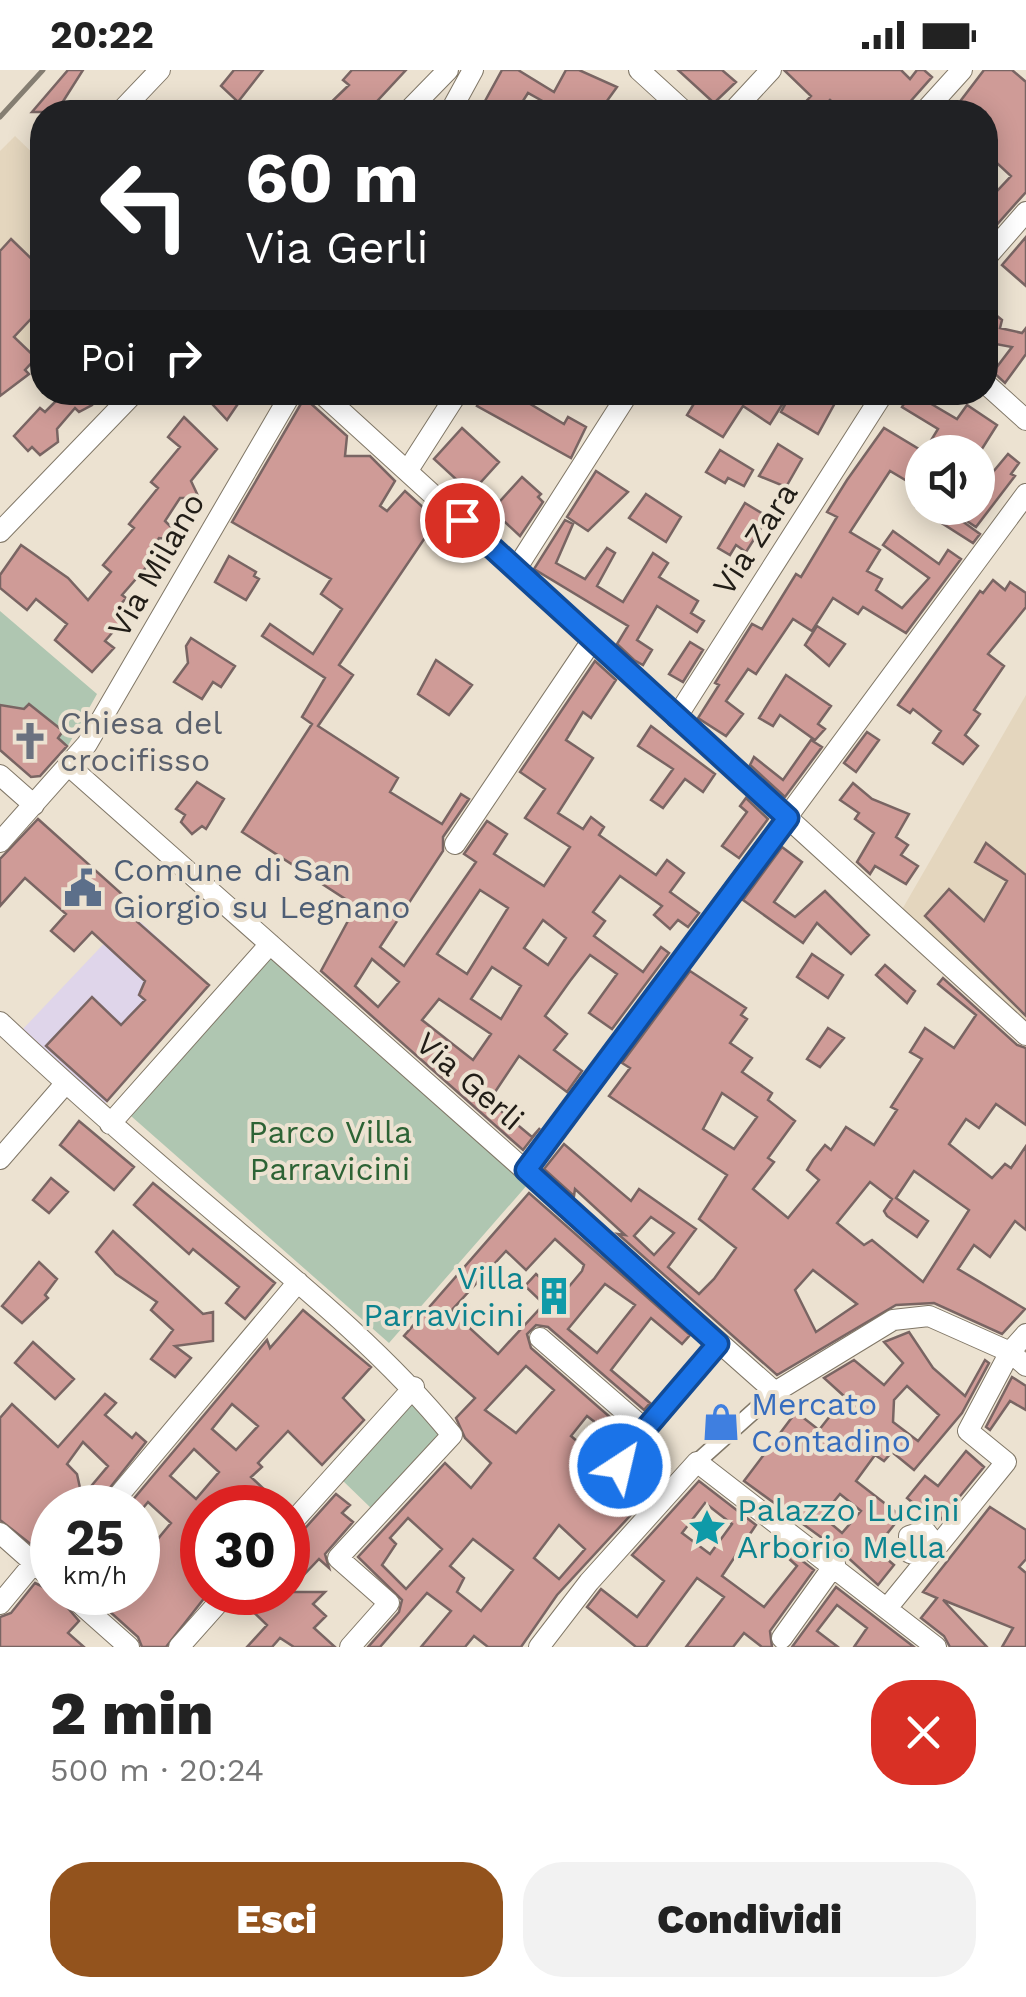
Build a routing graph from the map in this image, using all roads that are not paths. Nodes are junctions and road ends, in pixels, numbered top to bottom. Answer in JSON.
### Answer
{"nodes":[{"id":1,"x":160,"y":70,"type":"edge"},
{"id":2,"x":448,"y":70,"type":"edge"},
{"id":3,"x":474,"y":70,"type":"edge"},
{"id":4,"x":639,"y":70,"type":"edge"},
{"id":5,"x":770,"y":70,"type":"edge"},
{"id":6,"x":962,"y":70,"type":"edge"},
{"id":7,"x":131,"y":100,"type":"edge"},
{"id":8,"x":419,"y":100,"type":"edge"},
{"id":9,"x":457,"y":100,"type":"edge"},
{"id":10,"x":672,"y":100,"type":"edge"},
{"id":11,"x":743,"y":100,"type":"edge"},
{"id":12,"x":935,"y":100,"type":"edge"},
{"id":13,"x":1026,"y":212,"type":"edge"},
{"id":14,"x":998,"y":244,"type":"edge"},
{"id":15,"x":998,"y":395,"type":"edge"},
{"id":16,"x":122,"y":405,"type":"edge"},
{"id":17,"x":284,"y":405,"type":"edge"},
{"id":18,"x":335,"y":405,"type":"edge"},
{"id":19,"x":450,"y":405,"type":"edge"},
{"id":20,"x":620,"y":405,"type":"edge"},
{"id":21,"x":876,"y":405,"type":"edge"},
{"id":22,"x":1026,"y":420,"type":"edge"},
{"id":23,"x":408,"y":470,"type":"junction"},
{"id":24,"x":1026,"y":494,"type":"edge"},
{"id":25,"x":0,"y":532,"type":"edge"},
{"id":26,"x":516,"y":569,"type":"junction"},
{"id":27,"x":591,"y":642,"type":"junction"},
{"id":28,"x":676,"y":718,"type":"junction"},
{"id":29,"x":68,"y":765,"type":"junction"},
{"id":30,"x":0,"y":775,"type":"edge"},
{"id":31,"x":34,"y":805,"type":"junction"},
{"id":32,"x":788,"y":818,"type":"junction"},
{"id":33,"x":0,"y":842,"type":"edge"},
{"id":34,"x":455,"y":844,"type":"dead end"},
{"id":35,"x":270,"y":944,"type":"junction"},
{"id":36,"x":0,"y":1022,"type":"edge"},
{"id":37,"x":1026,"y":1035,"type":"edge"},
{"id":38,"x":65,"y":1084,"type":"junction"},
{"id":39,"x":110,"y":1124,"type":"junction"},
{"id":40,"x":0,"y":1159,"type":"edge"},
{"id":41,"x":526,"y":1170,"type":"junction"},
{"id":42,"x":298,"y":1282,"type":"junction"},
{"id":43,"x":1026,"y":1334,"type":"edge"},
{"id":44,"x":540,"y":1338,"type":"dead end"},
{"id":45,"x":718,"y":1344,"type":"junction"},
{"id":46,"x":1018,"y":1359,"type":"edge"},
{"id":47,"x":414,"y":1388,"type":"junction"},
{"id":48,"x":775,"y":1392,"type":"junction"},
{"id":49,"x":646,"y":1430,"type":"junction"},
{"id":50,"x":697,"y":1462,"type":"junction"},
{"id":51,"x":127,"y":1485,"type":"edge"},
{"id":52,"x":310,"y":1503,"type":"edge"},
{"id":53,"x":659,"y":1503,"type":"junction"},
{"id":54,"x":0,"y":1533,"type":"edge"},
{"id":55,"x":30,"y":1559,"type":"edge"},
{"id":56,"x":835,"y":1564,"type":"junction"},
{"id":57,"x":30,"y":1584,"type":"edge"},
{"id":58,"x":0,"y":1604,"type":"edge"},
{"id":59,"x":888,"y":1606,"type":"junction"},
{"id":60,"x":94,"y":1615,"type":"edge"},
{"id":61,"x":208,"y":1615,"type":"edge"},
{"id":62,"x":782,"y":1638,"type":"dead end"},
{"id":63,"x":129,"y":1647,"type":"edge"},
{"id":64,"x":179,"y":1647,"type":"edge"},
{"id":65,"x":350,"y":1647,"type":"edge"},
{"id":66,"x":540,"y":1647,"type":"edge"},
{"id":67,"x":936,"y":1647,"type":"edge"}],
"edges":[{"from":1,"to":7,"type":"street"},
{"from":2,"to":8,"type":"street"},
{"from":3,"to":9,"type":"street"},
{"from":4,"to":10,"type":"street"},
{"from":5,"to":11,"type":"street"},
{"from":6,"to":12,"type":"street"},
{"from":13,"to":14,"type":"street"},
{"from":15,"to":22,"type":"street"},
{"from":16,"to":25,"type":"street"},
{"from":17,"to":29,"type":"street","name":"Via Milano"},
{"from":18,"to":23,"type":"street"},
{"from":19,"to":23,"type":"street"},
{"from":20,"to":26,"type":"street"},
{"from":21,"to":28,"type":"street","name":"Via Zara"},
{"from":23,"to":26,"type":"street"},
{"from":24,"to":32,"type":"street"},
{"from":26,"to":27,"type":"street"},
{"from":27,"to":28,"type":"street"},
{"from":27,"to":34,"type":"street"},
{"from":28,"to":32,"type":"street"},
{"from":29,"to":31,"type":"street","name":"Via Milano"},
{"from":29,"to":35,"type":"street","name":"Via Gerli"},
{"from":30,"to":31,"type":"street"},
{"from":31,"to":33,"type":"street","name":"Via Milano"},
{"from":32,"to":37,"type":"street"},
{"from":32,"to":41,"type":"street"},
{"from":35,"to":39,"type":"street"},
{"from":35,"to":41,"type":"street","name":"Via Gerli"},
{"from":36,"to":38,"type":"street"},
{"from":38,"to":39,"type":"street"},
{"from":38,"to":40,"type":"street"},
{"from":39,"to":42,"type":"street"},
{"from":41,"to":45,"type":"street","name":"Via Gerli"},
{"from":42,"to":47,"type":"street"},
{"from":42,"to":51,"type":"street"},
{"from":43,"to":46,"type":"street"},
{"from":44,"to":49,"type":"street"},
{"from":45,"to":48,"type":"street","name":"Via Gerli"},
{"from":45,"to":49,"type":"street"},
{"from":46,"to":48,"type":"street"},
{"from":46,"to":59,"type":"street"},
{"from":47,"to":52,"type":"street"},
{"from":47,"to":65,"type":"street"},
{"from":48,"to":50,"type":"street"},
{"from":49,"to":53,"type":"street"},
{"from":50,"to":53,"type":"street"},
{"from":50,"to":56,"type":"street"},
{"from":53,"to":66,"type":"street"},
{"from":54,"to":55,"type":"street"},
{"from":56,"to":59,"type":"street"},
{"from":56,"to":62,"type":"street"},
{"from":57,"to":58,"type":"street"},
{"from":59,"to":67,"type":"street"},
{"from":60,"to":63,"type":"street"},
{"from":61,"to":64,"type":"street"}]}
